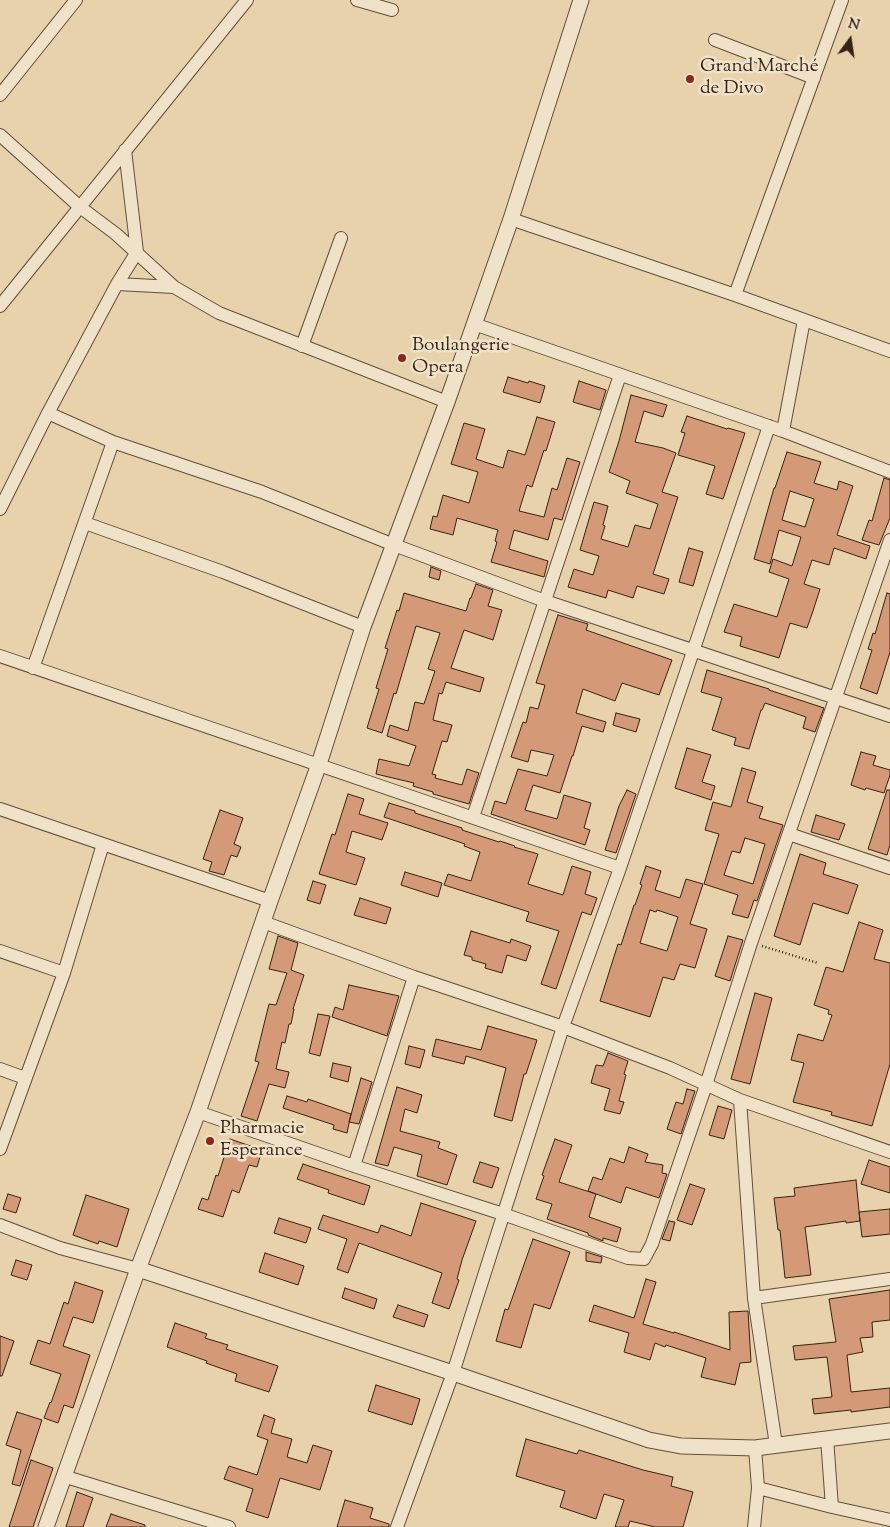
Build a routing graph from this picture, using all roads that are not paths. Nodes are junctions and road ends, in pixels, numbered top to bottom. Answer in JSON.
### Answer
{"nodes":[{"id":1,"x":76,"y":0,"type":"edge"},
{"id":2,"x":247,"y":0,"type":"edge"},
{"id":3,"x":357,"y":0,"type":"edge"},
{"id":4,"x":581,"y":0,"type":"edge"},
{"id":5,"x":842,"y":0,"type":"edge"},
{"id":6,"x":392,"y":10,"type":"dead end"},
{"id":7,"x":715,"y":40,"type":"dead end"},
{"id":8,"x":814,"y":78,"type":"junction"},
{"id":9,"x":0,"y":95,"type":"edge"},
{"id":10,"x":0,"y":135,"type":"edge"},
{"id":11,"x":125,"y":150,"type":"junction"},
{"id":12,"x":80,"y":207,"type":"junction"},
{"id":13,"x":511,"y":219,"type":"junction"},
{"id":14,"x":341,"y":238,"type":"dead end"},
{"id":15,"x":137,"y":252,"type":"junction"},
{"id":16,"x":117,"y":284,"type":"junction"},
{"id":17,"x":174,"y":287,"type":"junction"},
{"id":18,"x":735,"y":295,"type":"junction"},
{"id":19,"x":0,"y":306,"type":"edge"},
{"id":20,"x":804,"y":320,"type":"junction"},
{"id":21,"x":474,"y":324,"type":"junction"},
{"id":22,"x":302,"y":346,"type":"junction"},
{"id":23,"x":890,"y":351,"type":"edge"},
{"id":24,"x":620,"y":375,"type":"junction"},
{"id":25,"x":447,"y":402,"type":"junction"},
{"id":26,"x":48,"y":414,"type":"junction"},
{"id":27,"x":769,"y":426,"type":"junction"},
{"id":28,"x":783,"y":432,"type":"junction"},
{"id":29,"x":113,"y":442,"type":"junction"},
{"id":30,"x":890,"y":472,"type":"edge"},
{"id":31,"x":0,"y":508,"type":"edge"},
{"id":32,"x":85,"y":523,"type":"junction"},
{"id":33,"x":890,"y":540,"type":"edge"},
{"id":34,"x":394,"y":545,"type":"junction"},
{"id":35,"x":545,"y":600,"type":"junction"},
{"id":36,"x":364,"y":627,"type":"junction"},
{"id":37,"x":694,"y":650,"type":"junction"},
{"id":38,"x":0,"y":656,"type":"edge"},
{"id":39,"x":33,"y":668,"type":"junction"},
{"id":40,"x":836,"y":697,"type":"junction"},
{"id":41,"x":890,"y":716,"type":"edge"},
{"id":42,"x":319,"y":764,"type":"junction"},
{"id":43,"x":0,"y":809,"type":"edge"},
{"id":44,"x":473,"y":817,"type":"junction"},
{"id":45,"x":789,"y":834,"type":"junction"},
{"id":46,"x":103,"y":844,"type":"junction"},
{"id":47,"x":620,"y":868,"type":"junction"},
{"id":48,"x":890,"y":868,"type":"edge"},
{"id":49,"x":270,"y":900,"type":"junction"},
{"id":50,"x":263,"y":922,"type":"junction"},
{"id":51,"x":0,"y":951,"type":"edge"},
{"id":52,"x":64,"y":972,"type":"junction"},
{"id":53,"x":414,"y":977,"type":"junction"},
{"id":54,"x":564,"y":1027,"type":"junction"},
{"id":55,"x":0,"y":1069,"type":"edge"},
{"id":56,"x":25,"y":1078,"type":"junction"},
{"id":57,"x":706,"y":1085,"type":"junction"},
{"id":58,"x":740,"y":1100,"type":"junction"},
{"id":59,"x":198,"y":1112,"type":"junction"},
{"id":60,"x":0,"y":1149,"type":"edge"},
{"id":61,"x":890,"y":1152,"type":"edge"},
{"id":62,"x":354,"y":1166,"type":"junction"},
{"id":63,"x":503,"y":1214,"type":"junction"},
{"id":64,"x":0,"y":1225,"type":"edge"},
{"id":65,"x":138,"y":1268,"type":"junction"},
{"id":66,"x":890,"y":1279,"type":"edge"},
{"id":67,"x":754,"y":1298,"type":"junction"},
{"id":68,"x":453,"y":1373,"type":"junction"},
{"id":69,"x":890,"y":1430,"type":"edge"},
{"id":70,"x":828,"y":1438,"type":"junction"},
{"id":71,"x":776,"y":1445,"type":"junction"},
{"id":72,"x":754,"y":1448,"type":"junction"},
{"id":73,"x":63,"y":1476,"type":"junction"},
{"id":74,"x":758,"y":1488,"type":"junction"},
{"id":75,"x":832,"y":1507,"type":"junction"},
{"id":76,"x":890,"y":1520,"type":"edge"},
{"id":77,"x":46,"y":1527,"type":"edge"},
{"id":78,"x":229,"y":1527,"type":"edge"},
{"id":79,"x":397,"y":1527,"type":"edge"},
{"id":80,"x":754,"y":1527,"type":"edge"}],
"edges":[{"from":1,"to":9,"type":"street"},
{"from":2,"to":11,"type":"street"},
{"from":3,"to":6,"type":"street"},
{"from":4,"to":13,"type":"street"},
{"from":5,"to":8,"type":"street"},
{"from":7,"to":8,"type":"street"},
{"from":8,"to":18,"type":"street"},
{"from":10,"to":12,"type":"street"},
{"from":11,"to":12,"type":"street"},
{"from":11,"to":15,"type":"street"},
{"from":12,"to":15,"type":"street"},
{"from":12,"to":19,"type":"street"},
{"from":13,"to":18,"type":"street"},
{"from":13,"to":21,"type":"street"},
{"from":14,"to":22,"type":"street"},
{"from":15,"to":16,"type":"street"},
{"from":15,"to":17,"type":"street"},
{"from":16,"to":17,"type":"street"},
{"from":16,"to":26,"type":"street"},
{"from":17,"to":22,"type":"street"},
{"from":18,"to":20,"type":"street"},
{"from":20,"to":23,"type":"street"},
{"from":20,"to":28,"type":"street"},
{"from":21,"to":24,"type":"street"},
{"from":21,"to":25,"type":"street"},
{"from":22,"to":25,"type":"street"},
{"from":24,"to":27,"type":"street"},
{"from":24,"to":35,"type":"street"},
{"from":25,"to":34,"type":"street"},
{"from":26,"to":29,"type":"street"},
{"from":26,"to":31,"type":"street"},
{"from":27,"to":28,"type":"street"},
{"from":27,"to":37,"type":"street"},
{"from":28,"to":30,"type":"street"},
{"from":29,"to":32,"type":"street"},
{"from":29,"to":34,"type":"street"},
{"from":32,"to":36,"type":"street"},
{"from":32,"to":39,"type":"street"},
{"from":33,"to":40,"type":"street"},
{"from":34,"to":35,"type":"street"},
{"from":34,"to":36,"type":"street"},
{"from":35,"to":37,"type":"street"},
{"from":35,"to":44,"type":"street"},
{"from":36,"to":42,"type":"street"},
{"from":37,"to":40,"type":"street"},
{"from":37,"to":47,"type":"street"},
{"from":38,"to":39,"type":"street"},
{"from":39,"to":42,"type":"street"},
{"from":40,"to":41,"type":"street"},
{"from":40,"to":45,"type":"street"},
{"from":42,"to":44,"type":"street"},
{"from":42,"to":49,"type":"street"},
{"from":43,"to":46,"type":"street"},
{"from":44,"to":47,"type":"street"},
{"from":45,"to":48,"type":"street"},
{"from":45,"to":57,"type":"street"},
{"from":46,"to":49,"type":"street"},
{"from":46,"to":52,"type":"street"},
{"from":47,"to":54,"type":"street"},
{"from":49,"to":50,"type":"street"},
{"from":50,"to":53,"type":"street"},
{"from":50,"to":59,"type":"street"},
{"from":51,"to":52,"type":"street"},
{"from":52,"to":56,"type":"street"},
{"from":53,"to":54,"type":"street"},
{"from":53,"to":62,"type":"street"},
{"from":54,"to":57,"type":"street"},
{"from":54,"to":63,"type":"street"},
{"from":55,"to":56,"type":"street"},
{"from":56,"to":60,"type":"street"},
{"from":57,"to":58,"type":"street"},
{"from":57,"to":63,"type":"street"},
{"from":58,"to":61,"type":"street"},
{"from":58,"to":67,"type":"street"},
{"from":59,"to":62,"type":"street"},
{"from":59,"to":65,"type":"street"},
{"from":62,"to":63,"type":"street"},
{"from":63,"to":68,"type":"street"},
{"from":64,"to":65,"type":"street"},
{"from":65,"to":68,"type":"street"},
{"from":65,"to":73,"type":"street"},
{"from":66,"to":67,"type":"street"},
{"from":67,"to":71,"type":"street"},
{"from":68,"to":72,"type":"street"},
{"from":68,"to":79,"type":"street"},
{"from":69,"to":70,"type":"street"},
{"from":70,"to":71,"type":"street"},
{"from":70,"to":75,"type":"street"},
{"from":71,"to":72,"type":"street"},
{"from":72,"to":74,"type":"street"},
{"from":73,"to":77,"type":"street"},
{"from":73,"to":78,"type":"street"},
{"from":74,"to":75,"type":"street"},
{"from":74,"to":80,"type":"street"},
{"from":75,"to":76,"type":"street"}]}
